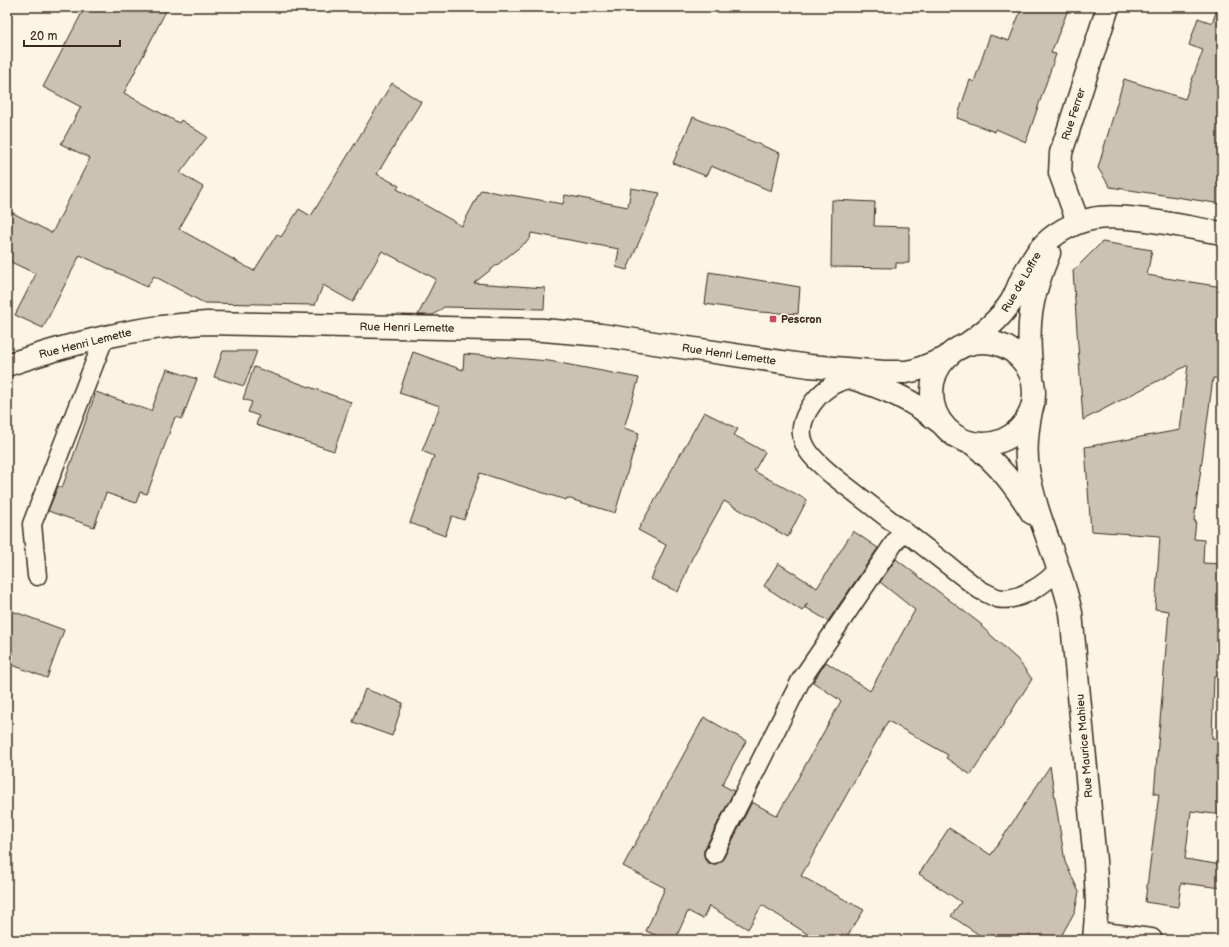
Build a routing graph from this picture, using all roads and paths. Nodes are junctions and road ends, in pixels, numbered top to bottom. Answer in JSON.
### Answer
{"nodes":[{"id":1,"x":1108,"y":7,"type":"edge"},
{"id":2,"x":1078,"y":222,"type":"junction"},
{"id":3,"x":1222,"y":233,"type":"edge"},
{"id":4,"x":105,"y":336,"type":"junction"},
{"id":5,"x":966,"y":344,"type":"junction"},
{"id":6,"x":944,"y":359,"type":"junction"},
{"id":7,"x":7,"y":364,"type":"edge"},
{"id":8,"x":809,"y":366,"type":"junction"},
{"id":9,"x":852,"y":378,"type":"junction"},
{"id":10,"x":1033,"y":381,"type":"junction"},
{"id":11,"x":1031,"y":411,"type":"junction"},
{"id":12,"x":941,"y":423,"type":"junction"},
{"id":13,"x":972,"y":443,"type":"junction"},
{"id":14,"x":903,"y":530,"type":"junction"},
{"id":15,"x":1057,"y":562,"type":"junction"},
{"id":16,"x":37,"y":576,"type":"dead end"},
{"id":17,"x":714,"y":854,"type":"dead end"},
{"id":18,"x":1095,"y":936,"type":"edge"},
{"id":19,"x":1151,"y":940,"type":"edge"}],
"edges":[{"from":1,"to":2,"type":"street","name":"Rue Ferrer"},
{"from":2,"to":3,"type":"street","name":"Rue de Loffre"},
{"from":2,"to":5,"type":"street","name":"Rue de Loffre"},
{"from":2,"to":10,"type":"street","name":"Rue de Loffre"},
{"from":4,"to":7,"type":"street","name":"Rue Henri Lemette"},
{"from":4,"to":8,"type":"street","name":"Rue Henri Lemette"},
{"from":4,"to":16,"type":"lane"},
{"from":5,"to":6,"type":"street"},
{"from":5,"to":10,"type":"street"},
{"from":6,"to":8,"type":"street","name":"Rue Henri Lemette"},
{"from":6,"to":12,"type":"street"},
{"from":8,"to":9,"type":"street","name":"Rue Henri Lemette"},
{"from":9,"to":12,"type":"street","name":"Rue Henri Lemette"},
{"from":9,"to":14,"type":"lane"},
{"from":10,"to":11,"type":"street"},
{"from":11,"to":13,"type":"street"},
{"from":11,"to":15,"type":"street","name":"Rue Maurice Mahieu"},
{"from":12,"to":13,"type":"street"},
{"from":13,"to":15,"type":"street","name":"Rue Maurice Mahieu"},
{"from":14,"to":15,"type":"lane"},
{"from":14,"to":17,"type":"lane"},
{"from":15,"to":18,"type":"street","name":"Rue Maurice Mahieu"},
{"from":18,"to":19,"type":"street"}]}
